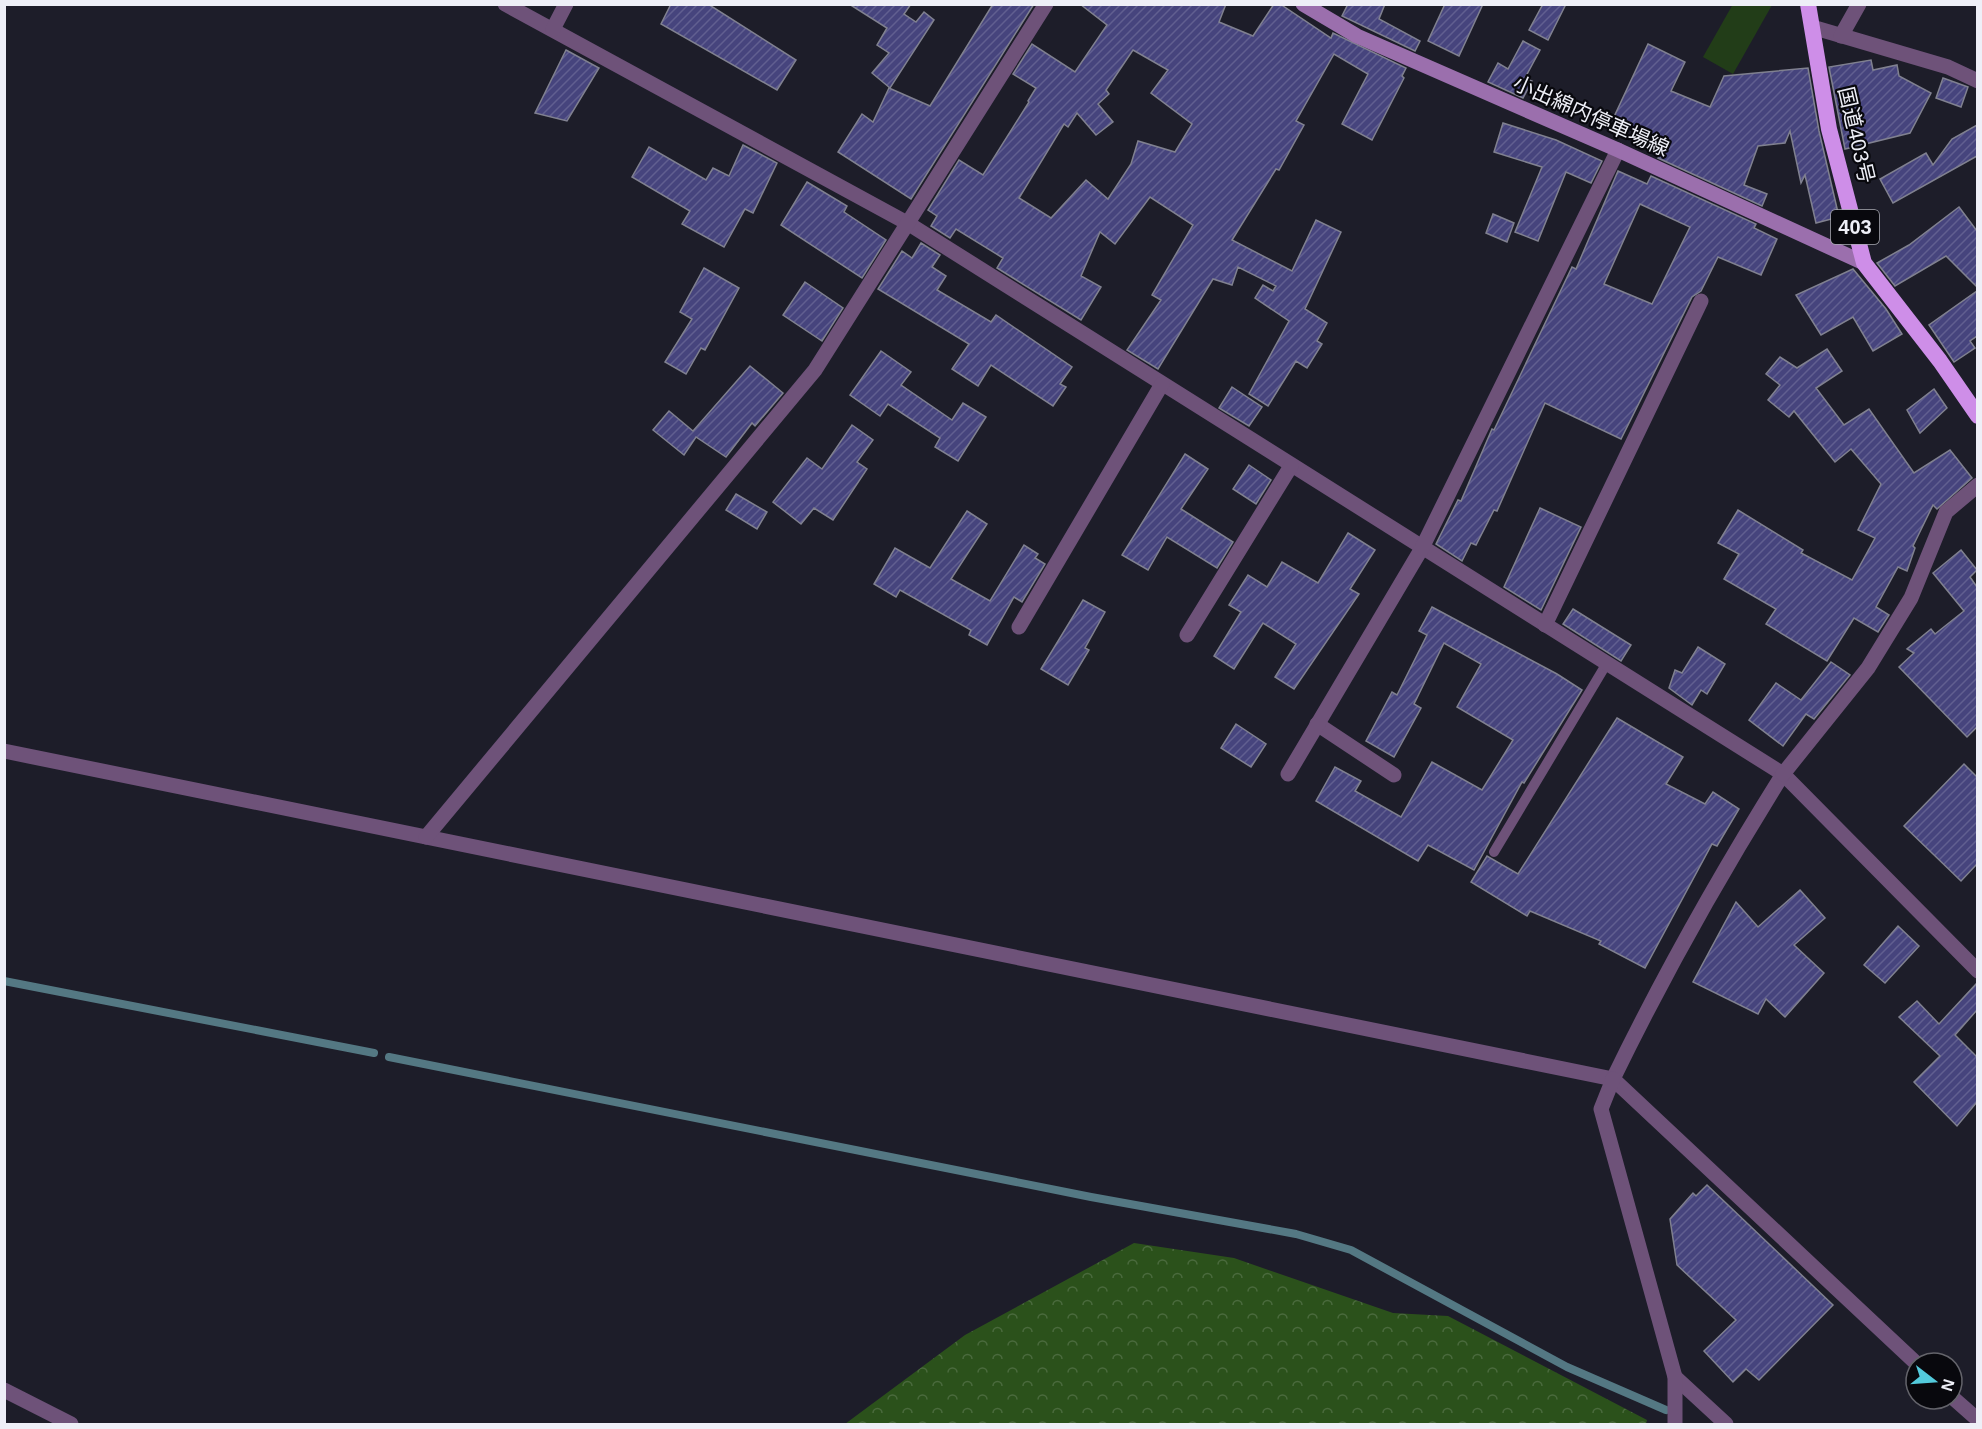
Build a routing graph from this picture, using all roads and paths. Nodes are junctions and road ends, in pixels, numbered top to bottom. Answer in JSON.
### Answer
{"nodes":[{"id":1,"x":505,"y":4,"type":"edge"},
{"id":2,"x":566,"y":4,"type":"edge"},
{"id":3,"x":1046,"y":4,"type":"edge"},
{"id":4,"x":1303,"y":4,"type":"edge"},
{"id":5,"x":1808,"y":4,"type":"edge"},
{"id":6,"x":1860,"y":4,"type":"edge"},
{"id":7,"x":1812,"y":27,"type":"junction"},
{"id":8,"x":553,"y":29,"type":"junction"},
{"id":9,"x":1841,"y":36,"type":"junction"},
{"id":10,"x":1977,"y":81,"type":"edge"},
{"id":11,"x":1618,"y":150,"type":"junction"},
{"id":12,"x":909,"y":224,"type":"junction"},
{"id":13,"x":1864,"y":262,"type":"junction"},
{"id":14,"x":1701,"y":301,"type":"dead end"},
{"id":15,"x":1162,"y":384,"type":"junction"},
{"id":16,"x":1977,"y":416,"type":"edge"},
{"id":17,"x":1291,"y":466,"type":"junction"},
{"id":18,"x":1977,"y":485,"type":"edge"},
{"id":19,"x":1422,"y":548,"type":"junction"},
{"id":20,"x":1545,"y":625,"type":"junction"},
{"id":21,"x":1019,"y":627,"type":"dead end"},
{"id":22,"x":1187,"y":635,"type":"dead end"},
{"id":23,"x":1607,"y":663,"type":"junction"},
{"id":24,"x":1317,"y":724,"type":"junction"},
{"id":25,"x":4,"y":751,"type":"edge"},
{"id":26,"x":1288,"y":774,"type":"dead end"},
{"id":27,"x":1783,"y":774,"type":"junction"},
{"id":28,"x":1394,"y":775,"type":"dead end"},
{"id":29,"x":426,"y":837,"type":"junction"},
{"id":30,"x":1494,"y":852,"type":"dead end"},
{"id":31,"x":1977,"y":971,"type":"edge"},
{"id":32,"x":1613,"y":1079,"type":"junction"},
{"id":33,"x":1904,"y":1352,"type":"edge"},
{"id":34,"x":1675,"y":1377,"type":"junction"},
{"id":35,"x":4,"y":1390,"type":"edge"},
{"id":36,"x":1964,"y":1408,"type":"edge"},
{"id":37,"x":1977,"y":1420,"type":"edge"},
{"id":38,"x":1678,"y":1423,"type":"edge"},
{"id":39,"x":71,"y":1425,"type":"edge"},
{"id":40,"x":1726,"y":1425,"type":"edge"}],
"edges":[{"from":1,"to":8,"type":"street"},
{"from":2,"to":8,"type":"street"},
{"from":3,"to":12,"type":"street"},
{"from":4,"to":11,"type":"main road","name":"小出綿内停車場線"},
{"from":5,"to":7,"type":"highway","name":"国道403号","number":"403"},
{"from":6,"to":9,"type":"street"},
{"from":7,"to":9,"type":"street"},
{"from":7,"to":13,"type":"highway","name":"国道403号","number":"403"},
{"from":8,"to":12,"type":"street"},
{"from":9,"to":10,"type":"street"},
{"from":11,"to":13,"type":"main road","name":"小出綿内停車場線"},
{"from":11,"to":19,"type":"street"},
{"from":12,"to":15,"type":"street"},
{"from":12,"to":29,"type":"street"},
{"from":13,"to":16,"type":"highway","name":"国道403号","number":"403"},
{"from":14,"to":20,"type":"street"},
{"from":15,"to":17,"type":"street"},
{"from":15,"to":21,"type":"street"},
{"from":17,"to":19,"type":"street"},
{"from":17,"to":22,"type":"street"},
{"from":18,"to":27,"type":"street"},
{"from":19,"to":20,"type":"street"},
{"from":19,"to":24,"type":"street"},
{"from":20,"to":23,"type":"street"},
{"from":23,"to":27,"type":"street"},
{"from":23,"to":30,"type":"lane"},
{"from":24,"to":26,"type":"street"},
{"from":24,"to":28,"type":"street"},
{"from":25,"to":29,"type":"street"},
{"from":27,"to":31,"type":"street"},
{"from":27,"to":32,"type":"street"},
{"from":29,"to":32,"type":"street"},
{"from":32,"to":33,"type":"street"},
{"from":32,"to":34,"type":"street"},
{"from":34,"to":38,"type":"street"},
{"from":34,"to":40,"type":"street"},
{"from":35,"to":39,"type":"street"},
{"from":36,"to":37,"type":"street"}]}
